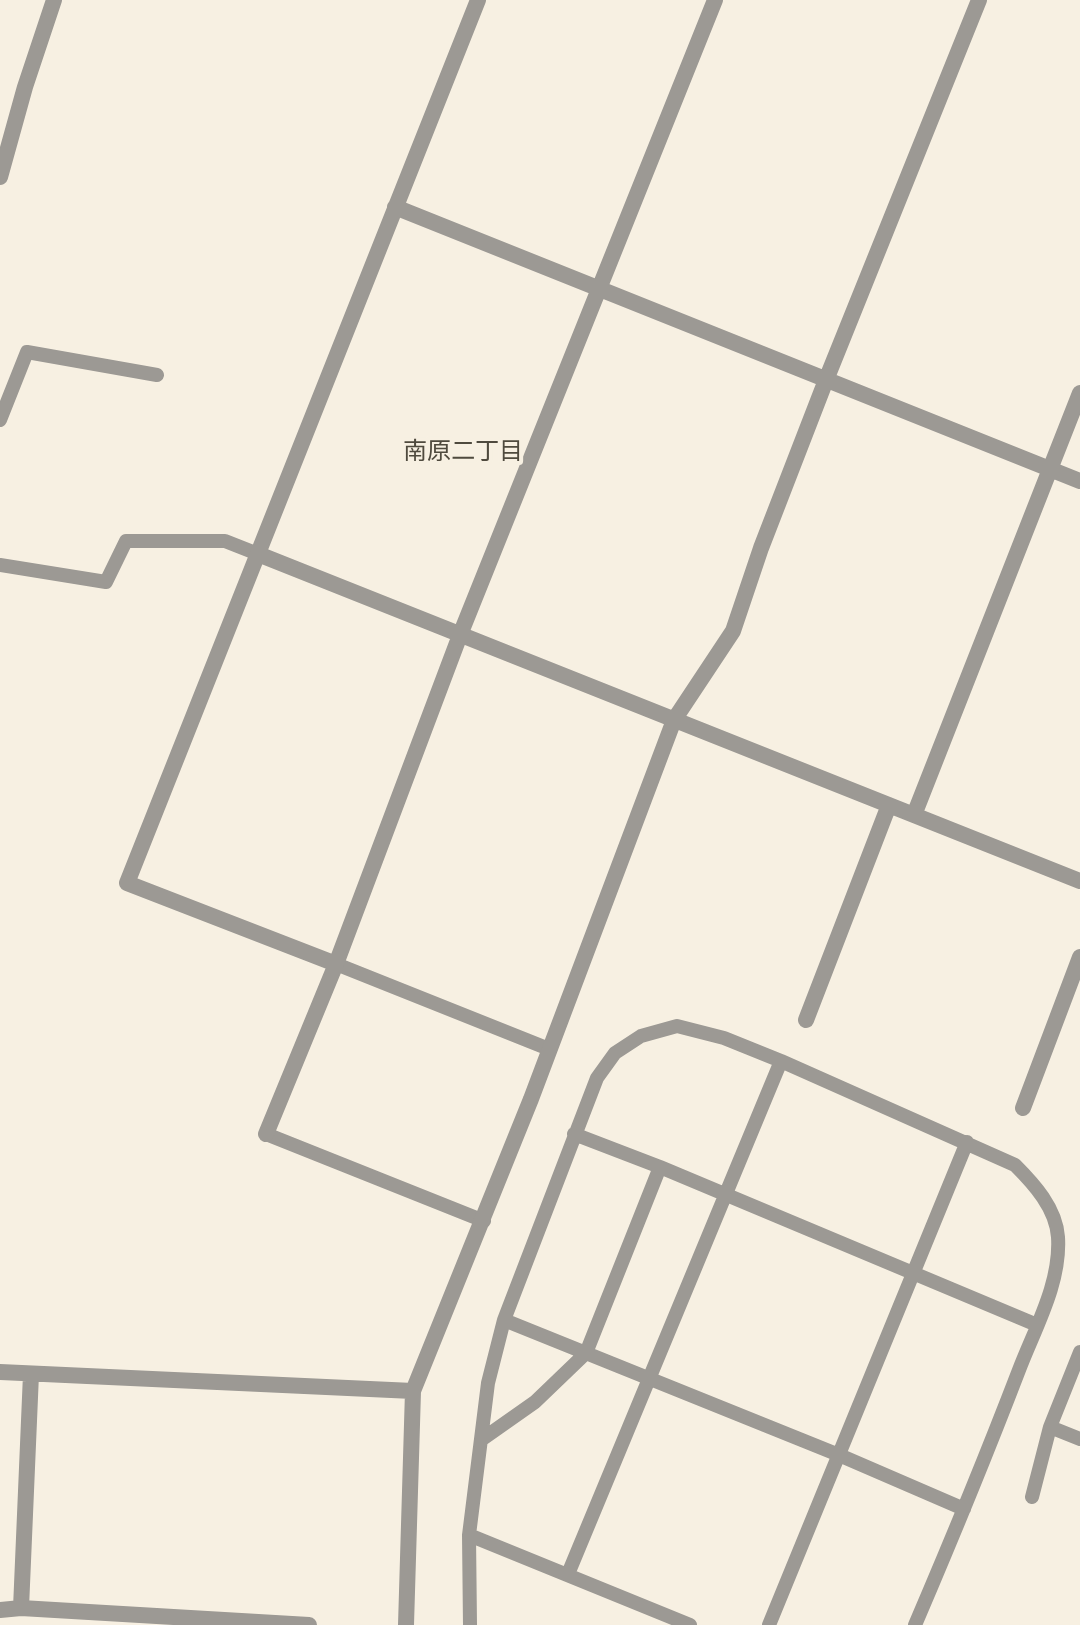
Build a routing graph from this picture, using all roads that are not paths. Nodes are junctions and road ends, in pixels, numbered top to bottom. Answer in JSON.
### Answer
{"nodes":[{"id":1,"x":54,"y":0,"type":"edge"},
{"id":2,"x":478,"y":0,"type":"edge"},
{"id":3,"x":715,"y":0,"type":"edge"},
{"id":4,"x":979,"y":0,"type":"edge"},
{"id":5,"x":0,"y":177,"type":"edge"},
{"id":6,"x":395,"y":207,"type":"junction"},
{"id":7,"x":601,"y":289,"type":"junction"},
{"id":8,"x":157,"y":375,"type":"dead end"},
{"id":9,"x":826,"y":380,"type":"junction"},
{"id":10,"x":1080,"y":393,"type":"edge"},
{"id":11,"x":0,"y":420,"type":"edge"},
{"id":12,"x":1051,"y":469,"type":"junction"},
{"id":13,"x":1080,"y":481,"type":"edge"},
{"id":14,"x":258,"y":554,"type":"junction"},
{"id":15,"x":0,"y":565,"type":"edge"},
{"id":16,"x":460,"y":635,"type":"junction"},
{"id":17,"x":674,"y":720,"type":"junction"},
{"id":18,"x":889,"y":805,"type":"junction"},
{"id":19,"x":914,"y":815,"type":"junction"},
{"id":20,"x":1080,"y":881,"type":"edge"},
{"id":21,"x":1080,"y":957,"type":"edge"},
{"id":22,"x":336,"y":964,"type":"junction"},
{"id":23,"x":806,"y":1020,"type":"dead end"},
{"id":24,"x":549,"y":1049,"type":"junction"},
{"id":25,"x":781,"y":1061,"type":"junction"},
{"id":26,"x":1023,"y":1108,"type":"dead end"},
{"id":27,"x":266,"y":1134,"type":"joint"},
{"id":28,"x":574,"y":1134,"type":"junction"},
{"id":29,"x":967,"y":1142,"type":"junction"},
{"id":30,"x":660,"y":1167,"type":"junction"},
{"id":31,"x":725,"y":1196,"type":"junction"},
{"id":32,"x":484,"y":1221,"type":"junction"},
{"id":33,"x":914,"y":1274,"type":"junction"},
{"id":34,"x":504,"y":1320,"type":"junction"},
{"id":35,"x":1037,"y":1325,"type":"junction"},
{"id":36,"x":1080,"y":1352,"type":"edge"},
{"id":37,"x":586,"y":1353,"type":"junction"},
{"id":38,"x":0,"y":1372,"type":"edge"},
{"id":39,"x":31,"y":1374,"type":"junction"},
{"id":40,"x":649,"y":1378,"type":"junction"},
{"id":41,"x":413,"y":1391,"type":"junction"},
{"id":42,"x":1050,"y":1427,"type":"junction"},
{"id":43,"x":1080,"y":1439,"type":"edge"},
{"id":44,"x":481,"y":1440,"type":"junction"},
{"id":45,"x":839,"y":1455,"type":"junction"},
{"id":46,"x":1032,"y":1497,"type":"dead end"},
{"id":47,"x":964,"y":1509,"type":"junction"},
{"id":48,"x":469,"y":1535,"type":"junction"},
{"id":49,"x":568,"y":1574,"type":"junction"},
{"id":50,"x":21,"y":1608,"type":"junction"},
{"id":51,"x":0,"y":1610,"type":"edge"},
{"id":52,"x":309,"y":1625,"type":"edge"},
{"id":53,"x":406,"y":1625,"type":"edge"},
{"id":54,"x":470,"y":1625,"type":"edge"},
{"id":55,"x":690,"y":1625,"type":"edge"},
{"id":56,"x":769,"y":1625,"type":"edge"},
{"id":57,"x":915,"y":1625,"type":"edge"}],
"edges":[{"from":1,"to":5,"type":"street"},
{"from":2,"to":6,"type":"street"},
{"from":3,"to":7,"type":"street"},
{"from":4,"to":9,"type":"street"},
{"from":6,"to":7,"type":"street"},
{"from":6,"to":14,"type":"street"},
{"from":7,"to":9,"type":"street"},
{"from":7,"to":16,"type":"street"},
{"from":8,"to":11,"type":"lane"},
{"from":9,"to":12,"type":"street"},
{"from":9,"to":17,"type":"street"},
{"from":10,"to":12,"type":"street"},
{"from":12,"to":13,"type":"street"},
{"from":12,"to":19,"type":"street"},
{"from":14,"to":15,"type":"lane"},
{"from":14,"to":16,"type":"street"},
{"from":14,"to":22,"type":"street"},
{"from":16,"to":17,"type":"street"},
{"from":16,"to":22,"type":"street"},
{"from":17,"to":18,"type":"street"},
{"from":17,"to":24,"type":"street"},
{"from":18,"to":19,"type":"street"},
{"from":18,"to":23,"type":"street"},
{"from":19,"to":20,"type":"street"},
{"from":21,"to":26,"type":"street"},
{"from":22,"to":24,"type":"lane"},
{"from":22,"to":27,"type":"street"},
{"from":24,"to":32,"type":"street"},
{"from":25,"to":28,"type":"lane"},
{"from":25,"to":29,"type":"lane"},
{"from":25,"to":31,"type":"lane"},
{"from":27,"to":32,"type":"lane"},
{"from":28,"to":30,"type":"lane"},
{"from":28,"to":34,"type":"lane"},
{"from":29,"to":33,"type":"lane"},
{"from":29,"to":35,"type":"lane"},
{"from":30,"to":31,"type":"lane"},
{"from":30,"to":37,"type":"lane"},
{"from":31,"to":33,"type":"lane"},
{"from":31,"to":40,"type":"lane"},
{"from":32,"to":41,"type":"street"},
{"from":33,"to":35,"type":"lane"},
{"from":33,"to":45,"type":"lane"},
{"from":34,"to":37,"type":"lane"},
{"from":34,"to":44,"type":"lane"},
{"from":35,"to":47,"type":"lane"},
{"from":36,"to":42,"type":"lane"},
{"from":37,"to":40,"type":"lane"},
{"from":37,"to":44,"type":"lane"},
{"from":38,"to":39,"type":"street"},
{"from":39,"to":41,"type":"street"},
{"from":39,"to":50,"type":"street"},
{"from":40,"to":45,"type":"lane"},
{"from":40,"to":49,"type":"lane"},
{"from":41,"to":53,"type":"street"},
{"from":42,"to":43,"type":"lane"},
{"from":42,"to":46,"type":"lane"},
{"from":44,"to":48,"type":"lane"},
{"from":45,"to":47,"type":"lane"},
{"from":45,"to":56,"type":"lane"},
{"from":47,"to":57,"type":"lane"},
{"from":48,"to":49,"type":"lane"},
{"from":48,"to":54,"type":"lane"},
{"from":49,"to":55,"type":"lane"},
{"from":50,"to":51,"type":"street"},
{"from":50,"to":52,"type":"street"}]}
